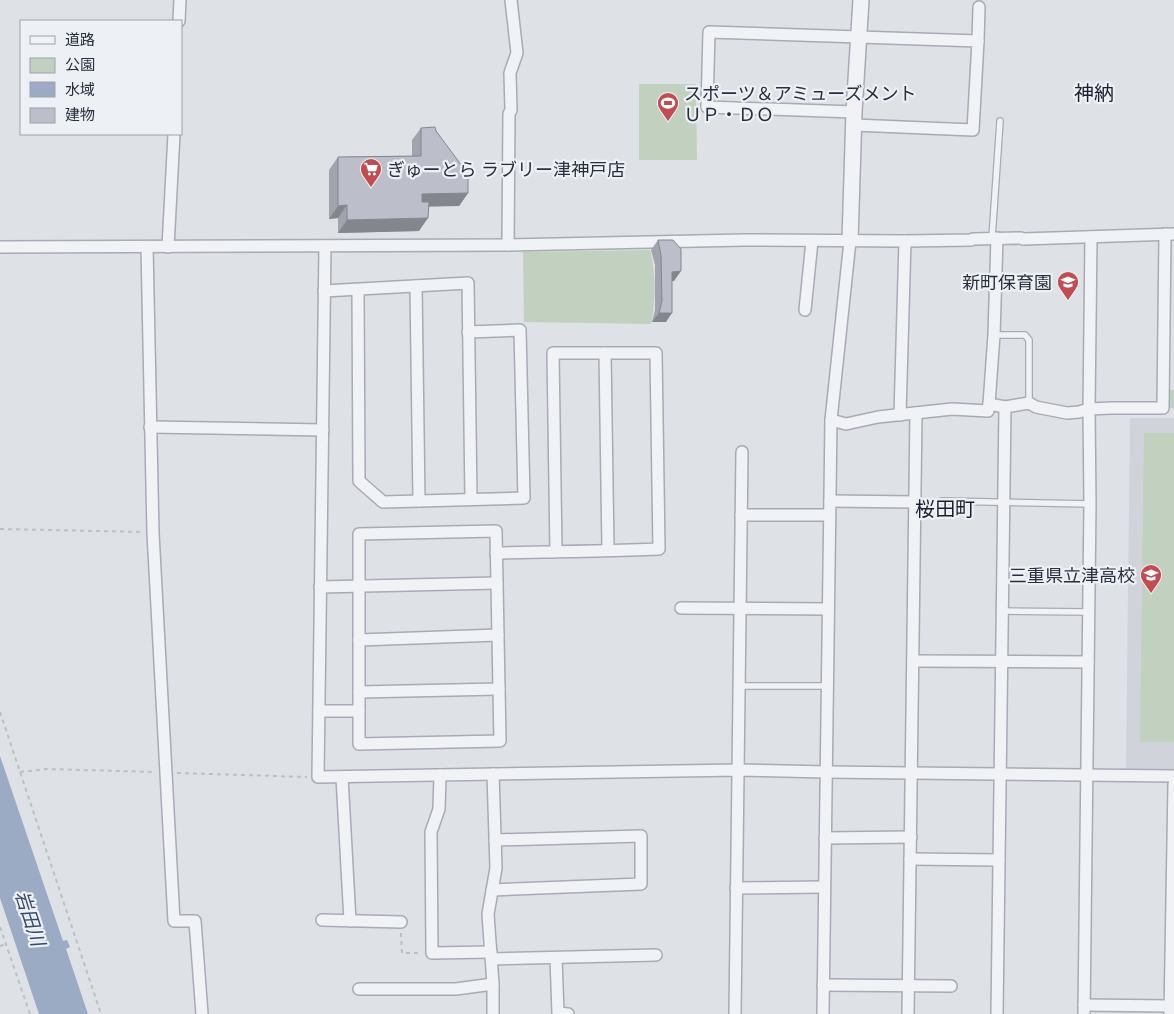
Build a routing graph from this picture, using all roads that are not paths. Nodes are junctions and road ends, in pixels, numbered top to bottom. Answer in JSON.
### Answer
{"nodes":[{"id":1,"x":180,"y":0,"type":"edge"},
{"id":2,"x":510,"y":0,"type":"edge"},
{"id":3,"x":860,"y":0,"type":"edge"},
{"id":4,"x":979,"y":7,"type":"dead end"},
{"id":5,"x":179,"y":20,"type":"edge"},
{"id":6,"x":858,"y":37,"type":"junction"},
{"id":7,"x":978,"y":41,"type":"junction"},
{"id":8,"x":854,"y":119,"type":"junction"},
{"id":9,"x":1000,"y":121,"type":"dead end"},
{"id":10,"x":174,"y":135,"type":"edge"},
{"id":11,"x":1170,"y":234,"type":"edge"},
{"id":12,"x":1091,"y":237,"type":"junction"},
{"id":13,"x":994,"y":238,"type":"junction"},
{"id":14,"x":812,"y":241,"type":"junction"},
{"id":15,"x":850,"y":241,"type":"junction"},
{"id":16,"x":904,"y":241,"type":"junction"},
{"id":17,"x":508,"y":245,"type":"junction"},
{"id":18,"x":325,"y":246,"type":"junction"},
{"id":19,"x":0,"y":247,"type":"edge"},
{"id":20,"x":147,"y":247,"type":"junction"},
{"id":21,"x":168,"y":247,"type":"junction"},
{"id":22,"x":416,"y":286,"type":"junction"},
{"id":23,"x":358,"y":290,"type":"junction"},
{"id":24,"x":324,"y":291,"type":"junction"},
{"id":25,"x":805,"y":310,"type":"dead end"},
{"id":26,"x":468,"y":332,"type":"junction"},
{"id":27,"x":994,"y":335,"type":"junction"},
{"id":28,"x":605,"y":353,"type":"junction"},
{"id":29,"x":1169,"y":383,"type":"edge"},
{"id":30,"x":1029,"y":403,"type":"junction"},
{"id":31,"x":989,"y":404,"type":"junction"},
{"id":32,"x":1005,"y":407,"type":"junction"},
{"id":33,"x":1089,"y":409,"type":"junction"},
{"id":34,"x":916,"y":413,"type":"junction"},
{"id":35,"x":900,"y":414,"type":"junction"},
{"id":36,"x":831,"y":420,"type":"junction"},
{"id":37,"x":150,"y":427,"type":"junction"},
{"id":38,"x":322,"y":430,"type":"junction"},
{"id":39,"x":742,"y":452,"type":"dead end"},
{"id":40,"x":471,"y":499,"type":"junction"},
{"id":41,"x":419,"y":501,"type":"junction"},
{"id":42,"x":830,"y":501,"type":"junction"},
{"id":43,"x":942,"y":501,"type":"dead end"},
{"id":44,"x":915,"y":502,"type":"junction"},
{"id":45,"x":1004,"y":503,"type":"junction"},
{"id":46,"x":1090,"y":504,"type":"junction"},
{"id":47,"x":741,"y":515,"type":"junction"},
{"id":48,"x":830,"y":515,"type":"junction"},
{"id":49,"x":608,"y":550,"type":"junction"},
{"id":50,"x":556,"y":552,"type":"junction"},
{"id":51,"x":496,"y":553,"type":"junction"},
{"id":52,"x":497,"y":583,"type":"junction"},
{"id":53,"x":359,"y":586,"type":"junction"},
{"id":54,"x":320,"y":587,"type":"junction"},
{"id":55,"x":681,"y":608,"type":"dead end"},
{"id":56,"x":740,"y":609,"type":"junction"},
{"id":57,"x":828,"y":609,"type":"junction"},
{"id":58,"x":1002,"y":611,"type":"junction"},
{"id":59,"x":1089,"y":612,"type":"junction"},
{"id":60,"x":498,"y":635,"type":"junction"},
{"id":61,"x":359,"y":640,"type":"junction"},
{"id":62,"x":913,"y":661,"type":"junction"},
{"id":63,"x":1002,"y":662,"type":"junction"},
{"id":64,"x":1088,"y":662,"type":"junction"},
{"id":65,"x":739,"y":686,"type":"junction"},
{"id":66,"x":827,"y":686,"type":"junction"},
{"id":67,"x":499,"y":689,"type":"junction"},
{"id":68,"x":359,"y":692,"type":"junction"},
{"id":69,"x":319,"y":711,"type":"junction"},
{"id":70,"x":359,"y":711,"type":"junction"},
{"id":71,"x":738,"y":770,"type":"junction"},
{"id":72,"x":826,"y":772,"type":"junction"},
{"id":73,"x":911,"y":773,"type":"junction"},
{"id":74,"x":493,"y":774,"type":"junction"},
{"id":75,"x":1000,"y":774,"type":"junction"},
{"id":76,"x":1087,"y":774,"type":"junction"},
{"id":77,"x":440,"y":775,"type":"junction"},
{"id":78,"x":1174,"y":776,"type":"edge"},
{"id":79,"x":342,"y":777,"type":"junction"},
{"id":80,"x":1174,"y":784,"type":"edge"},
{"id":81,"x":910,"y":837,"type":"junction"},
{"id":82,"x":824,"y":838,"type":"junction"},
{"id":83,"x":496,"y":840,"type":"junction"},
{"id":84,"x":910,"y":859,"type":"junction"},
{"id":85,"x":999,"y":860,"type":"junction"},
{"id":86,"x":824,"y":887,"type":"junction"},
{"id":87,"x":736,"y":888,"type":"junction"},
{"id":88,"x":492,"y":890,"type":"junction"},
{"id":89,"x":322,"y":920,"type":"dead end"},
{"id":90,"x":350,"y":921,"type":"junction"},
{"id":91,"x":401,"y":922,"type":"road end"},
{"id":92,"x":492,"y":955,"type":"junction"},
{"id":93,"x":656,"y":956,"type":"dead end"},
{"id":94,"x":556,"y":958,"type":"junction"},
{"id":95,"x":493,"y":984,"type":"junction"},
{"id":96,"x":823,"y":986,"type":"junction"},
{"id":97,"x":909,"y":986,"type":"junction"},
{"id":98,"x":951,"y":986,"type":"dead end"},
{"id":99,"x":359,"y":989,"type":"dead end"},
{"id":100,"x":1084,"y":1009,"type":"edge"},
{"id":101,"x":1170,"y":1010,"type":"edge"},
{"id":102,"x":202,"y":1014,"type":"edge"},
{"id":103,"x":493,"y":1014,"type":"edge"},
{"id":104,"x":568,"y":1014,"type":"edge"},
{"id":105,"x":735,"y":1014,"type":"edge"},
{"id":106,"x":822,"y":1014,"type":"edge"},
{"id":107,"x":908,"y":1014,"type":"edge"},
{"id":108,"x":997,"y":1014,"type":"edge"}],
"edges":[{"from":1,"to":5,"type":"street"},
{"from":2,"to":17,"type":"street"},
{"from":3,"to":6,"type":"street"},
{"from":4,"to":7,"type":"street"},
{"from":6,"to":7,"type":"street"},
{"from":6,"to":8,"type":"street"},
{"from":6,"to":8,"type":"street"},
{"from":7,"to":8,"type":"street"},
{"from":8,"to":15,"type":"street"},
{"from":9,"to":13,"type":"lane"},
{"from":10,"to":21,"type":"street"},
{"from":11,"to":12,"type":"street"},
{"from":11,"to":29,"type":"street"},
{"from":12,"to":13,"type":"street"},
{"from":12,"to":33,"type":"street"},
{"from":13,"to":16,"type":"street"},
{"from":13,"to":27,"type":"street"},
{"from":14,"to":15,"type":"street"},
{"from":14,"to":17,"type":"street"},
{"from":14,"to":25,"type":"street"},
{"from":15,"to":16,"type":"street"},
{"from":15,"to":36,"type":"street"},
{"from":16,"to":35,"type":"street"},
{"from":17,"to":18,"type":"street"},
{"from":18,"to":21,"type":"street"},
{"from":18,"to":24,"type":"street"},
{"from":19,"to":20,"type":"street"},
{"from":20,"to":21,"type":"street"},
{"from":20,"to":37,"type":"street"},
{"from":22,"to":23,"type":"street"},
{"from":22,"to":26,"type":"street"},
{"from":22,"to":41,"type":"street"},
{"from":23,"to":24,"type":"street"},
{"from":23,"to":41,"type":"street"},
{"from":24,"to":38,"type":"street"},
{"from":26,"to":40,"type":"street"},
{"from":26,"to":40,"type":"street"},
{"from":27,"to":30,"type":"lane"},
{"from":27,"to":31,"type":"street"},
{"from":28,"to":49,"type":"street"},
{"from":28,"to":49,"type":"street"},
{"from":28,"to":50,"type":"street"},
{"from":29,"to":33,"type":"street"},
{"from":30,"to":32,"type":"street"},
{"from":30,"to":33,"type":"street"},
{"from":31,"to":32,"type":"street"},
{"from":31,"to":34,"type":"street"},
{"from":32,"to":45,"type":"street"},
{"from":33,"to":46,"type":"street"},
{"from":34,"to":35,"type":"street"},
{"from":34,"to":44,"type":"street"},
{"from":35,"to":36,"type":"street"},
{"from":36,"to":42,"type":"street"},
{"from":37,"to":38,"type":"street"},
{"from":37,"to":102,"type":"street"},
{"from":38,"to":54,"type":"street"},
{"from":39,"to":47,"type":"street"},
{"from":40,"to":41,"type":"street"},
{"from":42,"to":44,"type":"street"},
{"from":42,"to":48,"type":"street"},
{"from":43,"to":45,"type":"lane"},
{"from":44,"to":62,"type":"street"},
{"from":45,"to":46,"type":"lane"},
{"from":45,"to":58,"type":"street"},
{"from":46,"to":59,"type":"street"},
{"from":47,"to":48,"type":"street"},
{"from":47,"to":56,"type":"street"},
{"from":48,"to":57,"type":"street"},
{"from":49,"to":50,"type":"street"},
{"from":50,"to":51,"type":"street"},
{"from":51,"to":52,"type":"street"},
{"from":51,"to":53,"type":"street"},
{"from":52,"to":53,"type":"street"},
{"from":52,"to":60,"type":"street"},
{"from":53,"to":54,"type":"street"},
{"from":53,"to":61,"type":"street"},
{"from":54,"to":69,"type":"street"},
{"from":55,"to":56,"type":"street"},
{"from":56,"to":57,"type":"street"},
{"from":56,"to":65,"type":"street"},
{"from":57,"to":66,"type":"street"},
{"from":58,"to":59,"type":"lane"},
{"from":58,"to":63,"type":"street"},
{"from":59,"to":64,"type":"street"},
{"from":60,"to":61,"type":"street"},
{"from":60,"to":67,"type":"street"},
{"from":61,"to":68,"type":"street"},
{"from":62,"to":63,"type":"street"},
{"from":62,"to":73,"type":"street"},
{"from":63,"to":64,"type":"street"},
{"from":63,"to":75,"type":"street"},
{"from":64,"to":76,"type":"street"},
{"from":65,"to":66,"type":"lane"},
{"from":65,"to":71,"type":"street"},
{"from":66,"to":72,"type":"street"},
{"from":67,"to":68,"type":"street"},
{"from":67,"to":70,"type":"street"},
{"from":68,"to":70,"type":"street"},
{"from":69,"to":70,"type":"street"},
{"from":69,"to":79,"type":"street"},
{"from":71,"to":72,"type":"street"},
{"from":71,"to":74,"type":"street"},
{"from":71,"to":87,"type":"street"},
{"from":72,"to":73,"type":"street"},
{"from":72,"to":82,"type":"street"},
{"from":73,"to":75,"type":"street"},
{"from":73,"to":81,"type":"street"},
{"from":74,"to":77,"type":"street"},
{"from":74,"to":83,"type":"street"},
{"from":75,"to":76,"type":"street"},
{"from":75,"to":85,"type":"street"},
{"from":76,"to":78,"type":"street"},
{"from":76,"to":100,"type":"street"},
{"from":77,"to":79,"type":"street"},
{"from":77,"to":92,"type":"street"},
{"from":79,"to":90,"type":"street"},
{"from":80,"to":101,"type":"street"},
{"from":81,"to":82,"type":"street"},
{"from":81,"to":84,"type":"street"},
{"from":82,"to":86,"type":"street"},
{"from":83,"to":88,"type":"street"},
{"from":83,"to":88,"type":"street"},
{"from":84,"to":85,"type":"street"},
{"from":84,"to":97,"type":"street"},
{"from":85,"to":108,"type":"street"},
{"from":86,"to":87,"type":"street"},
{"from":86,"to":96,"type":"street"},
{"from":87,"to":105,"type":"street"},
{"from":88,"to":92,"type":"street"},
{"from":89,"to":90,"type":"street"},
{"from":90,"to":91,"type":"street"},
{"from":92,"to":94,"type":"street"},
{"from":92,"to":95,"type":"street"},
{"from":93,"to":94,"type":"street"},
{"from":94,"to":104,"type":"street"},
{"from":95,"to":99,"type":"street"},
{"from":95,"to":103,"type":"street"},
{"from":96,"to":97,"type":"street"},
{"from":96,"to":106,"type":"street"},
{"from":97,"to":98,"type":"street"},
{"from":97,"to":107,"type":"street"},
{"from":100,"to":101,"type":"street"}]}
